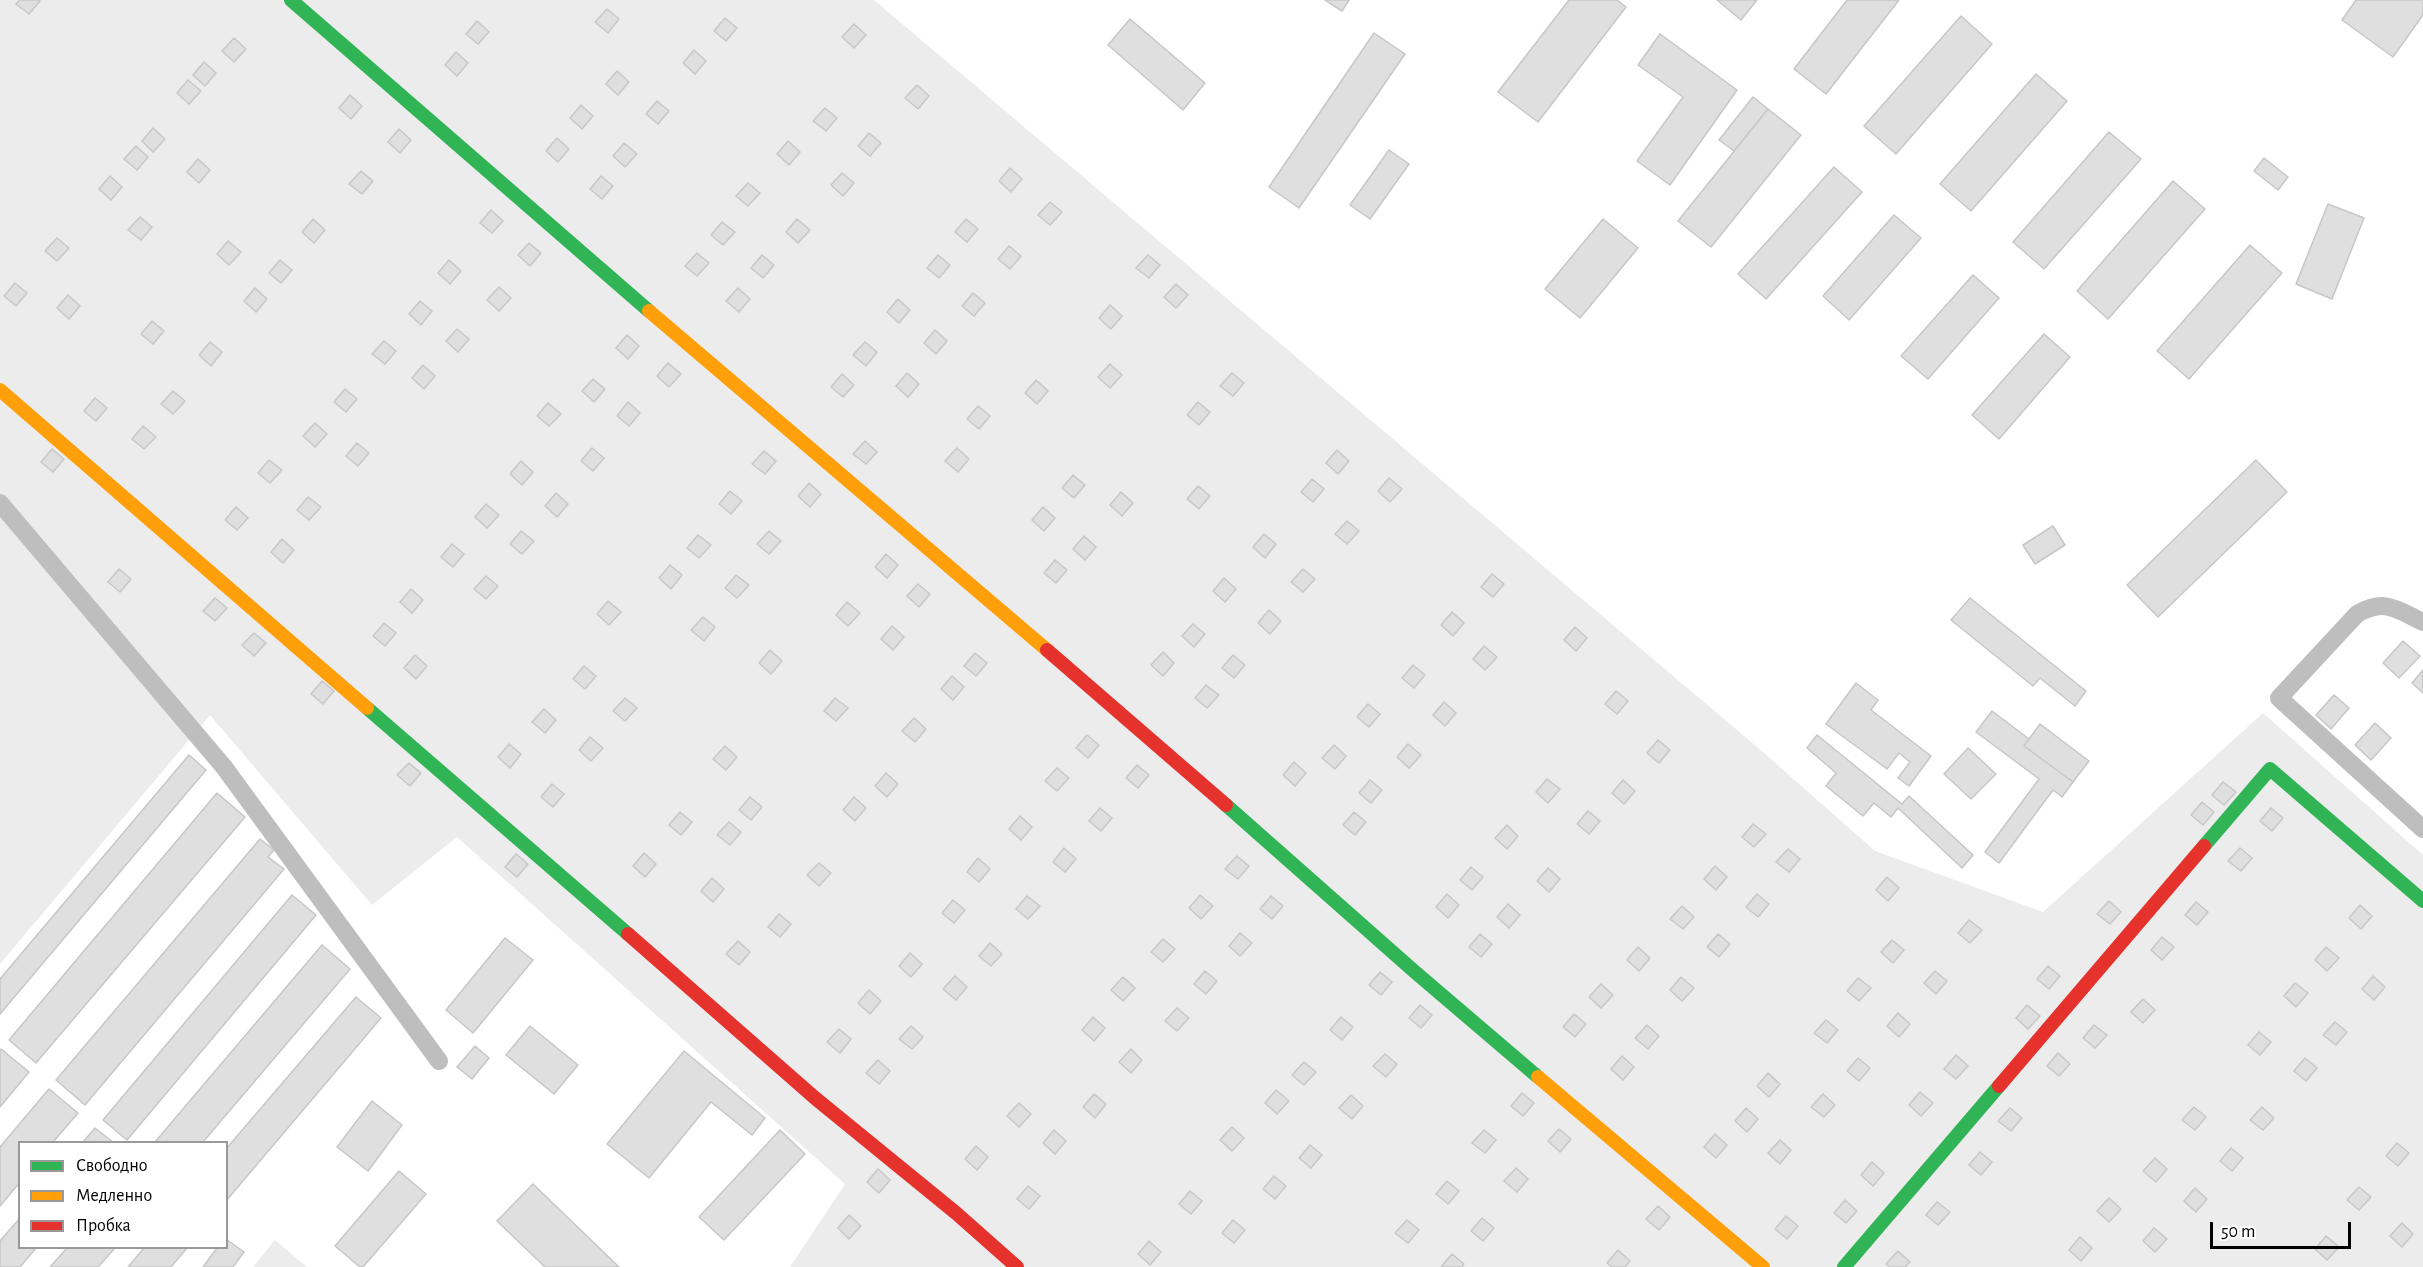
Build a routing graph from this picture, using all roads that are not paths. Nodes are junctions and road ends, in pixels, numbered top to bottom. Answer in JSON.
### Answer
{"nodes":[{"id":1,"x":291,"y":0,"type":"edge"},
{"id":2,"x":0,"y":390,"type":"edge"},
{"id":3,"x":0,"y":503,"type":"edge"},
{"id":4,"x":2423,"y":622,"type":"edge"},
{"id":5,"x":2423,"y":829,"type":"edge"},
{"id":6,"x":2423,"y":901,"type":"edge"},
{"id":7,"x":439,"y":1061,"type":"dead end"},
{"id":8,"x":1017,"y":1267,"type":"edge"},
{"id":9,"x":1763,"y":1267,"type":"edge"},
{"id":10,"x":1844,"y":1267,"type":"edge"}],
"edges":[{"from":1,"to":9,"type":"street"},
{"from":2,"to":8,"type":"street"},
{"from":3,"to":7,"type":"street"},
{"from":4,"to":5,"type":"street"},
{"from":6,"to":10,"type":"street"}]}
